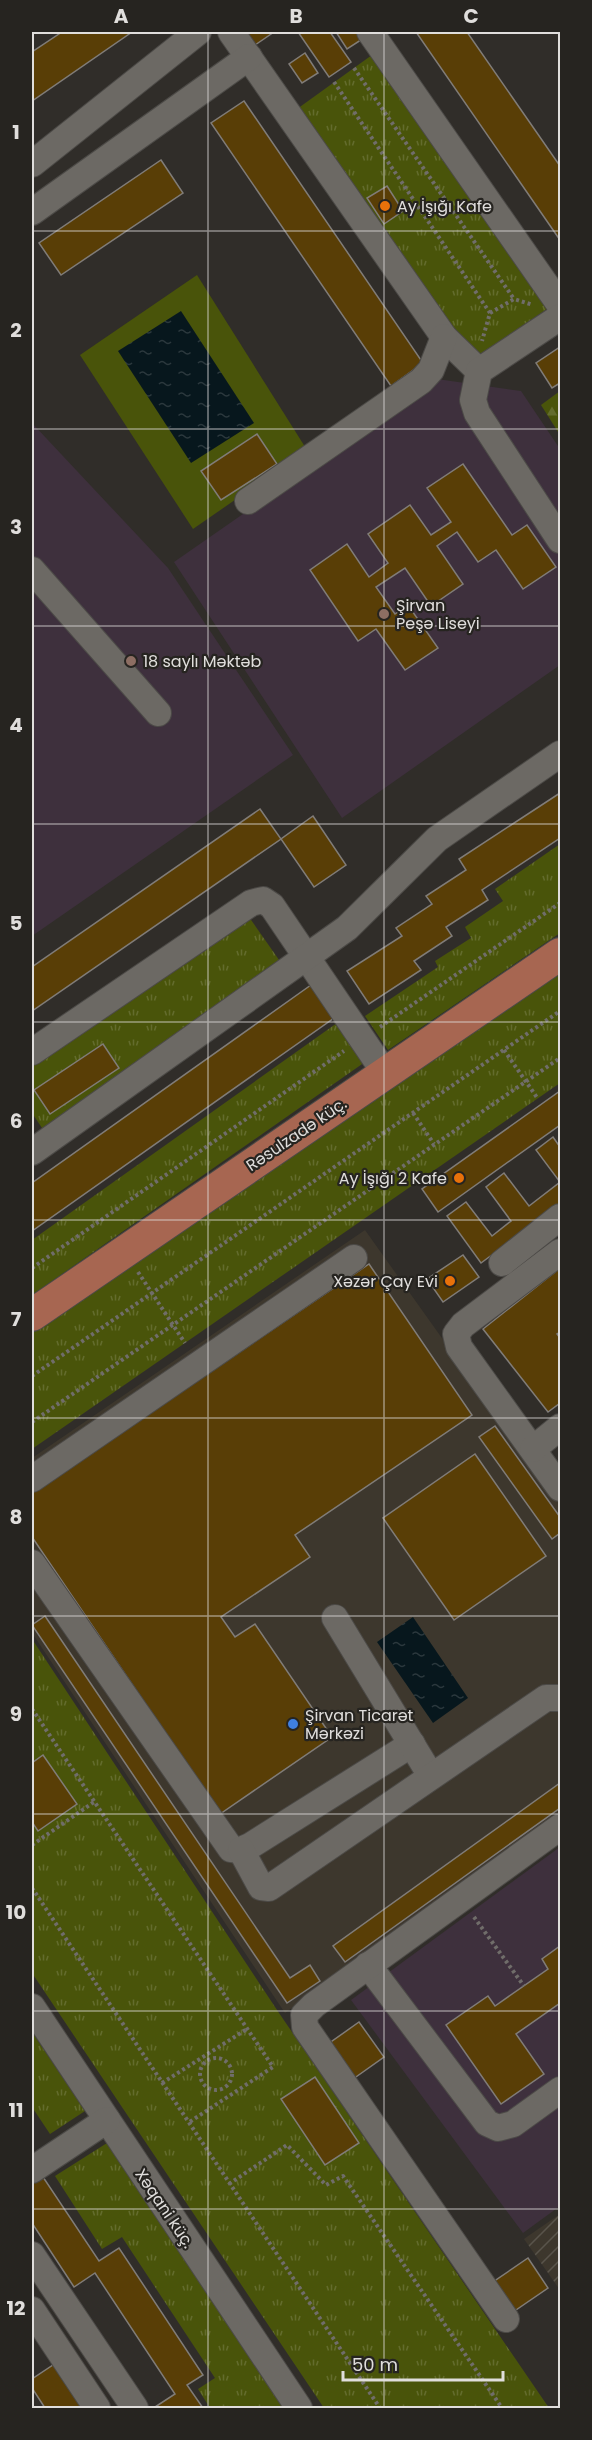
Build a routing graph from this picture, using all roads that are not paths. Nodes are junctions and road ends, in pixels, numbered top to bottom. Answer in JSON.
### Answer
{"nodes":[{"id":1,"x":198,"y":32,"type":"edge"},
{"id":2,"x":231,"y":32,"type":"edge"},
{"id":3,"x":370,"y":32,"type":"edge"},
{"id":4,"x":249,"y":57,"type":"junction"},
{"id":5,"x":32,"y":164,"type":"edge"},
{"id":6,"x":32,"y":212,"type":"edge"},
{"id":7,"x":548,"y":305,"type":"edge"},
{"id":8,"x":561,"y":317,"type":"edge"},
{"id":9,"x":444,"y":337,"type":"junction"},
{"id":10,"x":480,"y":359,"type":"junction"},
{"id":11,"x":248,"y":501,"type":"dead end"},
{"id":12,"x":561,"y":540,"type":"edge"},
{"id":13,"x":32,"y":570,"type":"edge"},
{"id":14,"x":159,"y":713,"type":"dead end"},
{"id":15,"x":561,"y":754,"type":"edge"},
{"id":16,"x":561,"y":954,"type":"edge"},
{"id":17,"x":307,"y":957,"type":"junction"},
{"id":18,"x":32,"y":1052,"type":"edge"},
{"id":19,"x":385,"y":1072,"type":"junction"},
{"id":20,"x":32,"y":1152,"type":"edge"},
{"id":21,"x":561,"y":1217,"type":"edge"},
{"id":22,"x":561,"y":1252,"type":"edge"},
{"id":23,"x":354,"y":1258,"type":"dead end"},
{"id":24,"x":502,"y":1263,"type":"dead end"},
{"id":25,"x":32,"y":1315,"type":"edge"},
{"id":26,"x":561,"y":1427,"type":"edge"},
{"id":27,"x":533,"y":1449,"type":"junction"},
{"id":28,"x":32,"y":1479,"type":"edge"},
{"id":29,"x":561,"y":1488,"type":"edge"},
{"id":30,"x":32,"y":1563,"type":"edge"},
{"id":31,"x":335,"y":1618,"type":"dead end"},
{"id":32,"x":561,"y":1698,"type":"edge"},
{"id":33,"x":412,"y":1744,"type":"junction"},
{"id":34,"x":431,"y":1776,"type":"junction"},
{"id":35,"x":561,"y":1827,"type":"edge"},
{"id":36,"x":241,"y":1850,"type":"junction"},
{"id":37,"x":368,"y":1965,"type":"junction"},
{"id":38,"x":32,"y":2007,"type":"edge"},
{"id":39,"x":561,"y":2090,"type":"edge"},
{"id":40,"x":107,"y":2120,"type":"junction"},
{"id":41,"x":32,"y":2170,"type":"edge"},
{"id":42,"x":32,"y":2255,"type":"edge"},
{"id":43,"x":32,"y":2310,"type":"edge"},
{"id":44,"x":506,"y":2319,"type":"dead end"},
{"id":45,"x":97,"y":2409,"type":"edge"},
{"id":46,"x":135,"y":2409,"type":"edge"},
{"id":47,"x":298,"y":2409,"type":"edge"}],
"edges":[{"from":1,"to":5,"type":"street"},
{"from":2,"to":4,"type":"street"},
{"from":3,"to":7,"type":"street"},
{"from":4,"to":6,"type":"street"},
{"from":4,"to":9,"type":"street"},
{"from":8,"to":10,"type":"street"},
{"from":9,"to":10,"type":"street"},
{"from":9,"to":11,"type":"street"},
{"from":10,"to":12,"type":"street"},
{"from":13,"to":14,"type":"street"},
{"from":15,"to":17,"type":"street"},
{"from":16,"to":19,"type":"main road","name":"Rəsulzadə küç."},
{"from":17,"to":18,"type":"street"},
{"from":17,"to":19,"type":"street"},
{"from":17,"to":20,"type":"street"},
{"from":19,"to":25,"type":"main road","name":"Rəsulzadə küç."},
{"from":21,"to":24,"type":"street"},
{"from":22,"to":27,"type":"street"},
{"from":23,"to":28,"type":"street"},
{"from":26,"to":27,"type":"street"},
{"from":27,"to":29,"type":"street"},
{"from":30,"to":36,"type":"street"},
{"from":31,"to":33,"type":"street"},
{"from":32,"to":34,"type":"street"},
{"from":33,"to":34,"type":"street"},
{"from":33,"to":36,"type":"street"},
{"from":34,"to":36,"type":"street"},
{"from":35,"to":37,"type":"street"},
{"from":37,"to":39,"type":"street"},
{"from":37,"to":44,"type":"street"},
{"from":38,"to":40,"type":"street","name":"Xəqani küç."},
{"from":40,"to":41,"type":"street"},
{"from":40,"to":47,"type":"street","name":"Xəqani küç."},
{"from":42,"to":46,"type":"street"},
{"from":43,"to":45,"type":"street"}]}
